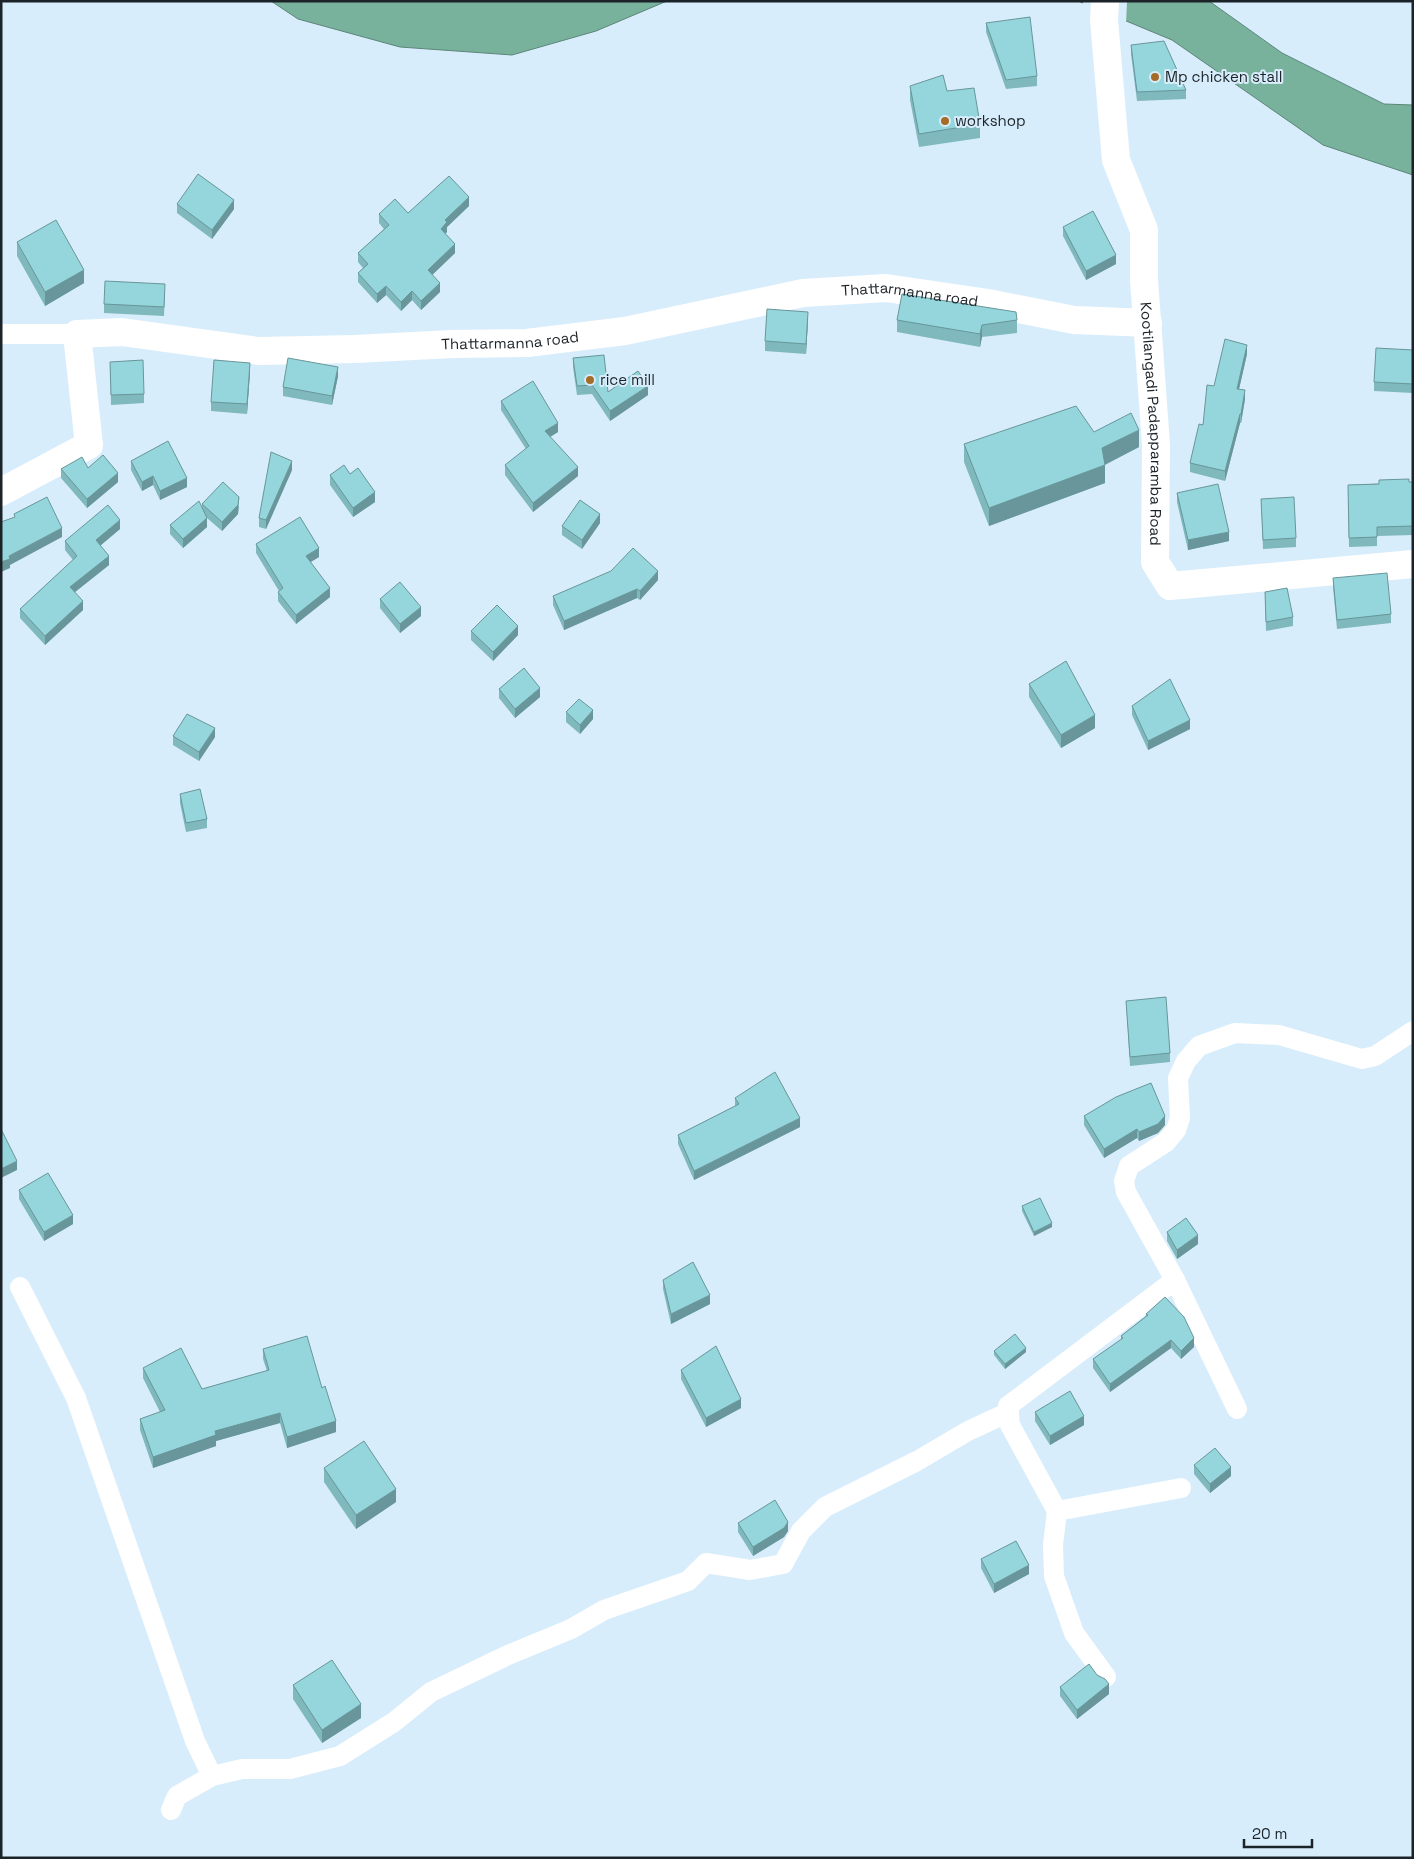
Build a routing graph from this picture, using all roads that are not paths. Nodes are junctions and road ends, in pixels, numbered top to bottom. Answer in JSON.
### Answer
{"nodes":[{"id":1,"x":1105,"y":10,"type":"edge"},
{"id":2,"x":1148,"y":322,"type":"junction"},
{"id":3,"x":1,"y":334,"type":"edge"},
{"id":4,"x":78,"y":334,"type":"junction"},
{"id":5,"x":1,"y":492,"type":"edge"},
{"id":6,"x":1413,"y":564,"type":"edge"},
{"id":7,"x":1413,"y":1031,"type":"edge"},
{"id":8,"x":1174,"y":1280,"type":"junction"},
{"id":9,"x":20,"y":1287,"type":"dead end"},
{"id":10,"x":1237,"y":1409,"type":"dead end"},
{"id":11,"x":1008,"y":1412,"type":"junction"},
{"id":12,"x":1181,"y":1488,"type":"dead end"},
{"id":13,"x":1057,"y":1511,"type":"junction"},
{"id":14,"x":1106,"y":1677,"type":"edge"},
{"id":15,"x":212,"y":1776,"type":"junction"},
{"id":16,"x":171,"y":1810,"type":"dead end"}],
"edges":[{"from":1,"to":2,"type":"street","name":"Kootilangadi Padapparamba Road"},
{"from":2,"to":4,"type":"street","name":"Thattarmanna road"},
{"from":2,"to":6,"type":"street","name":"Kootilangadi Padapparamba Road"},
{"from":3,"to":4,"type":"street"},
{"from":4,"to":5,"type":"street"},
{"from":7,"to":8,"type":"street"},
{"from":8,"to":10,"type":"street"},
{"from":8,"to":11,"type":"street"},
{"from":9,"to":15,"type":"street"},
{"from":11,"to":13,"type":"street"},
{"from":11,"to":15,"type":"street"},
{"from":12,"to":13,"type":"street"},
{"from":13,"to":14,"type":"street"},
{"from":15,"to":16,"type":"street"}]}
